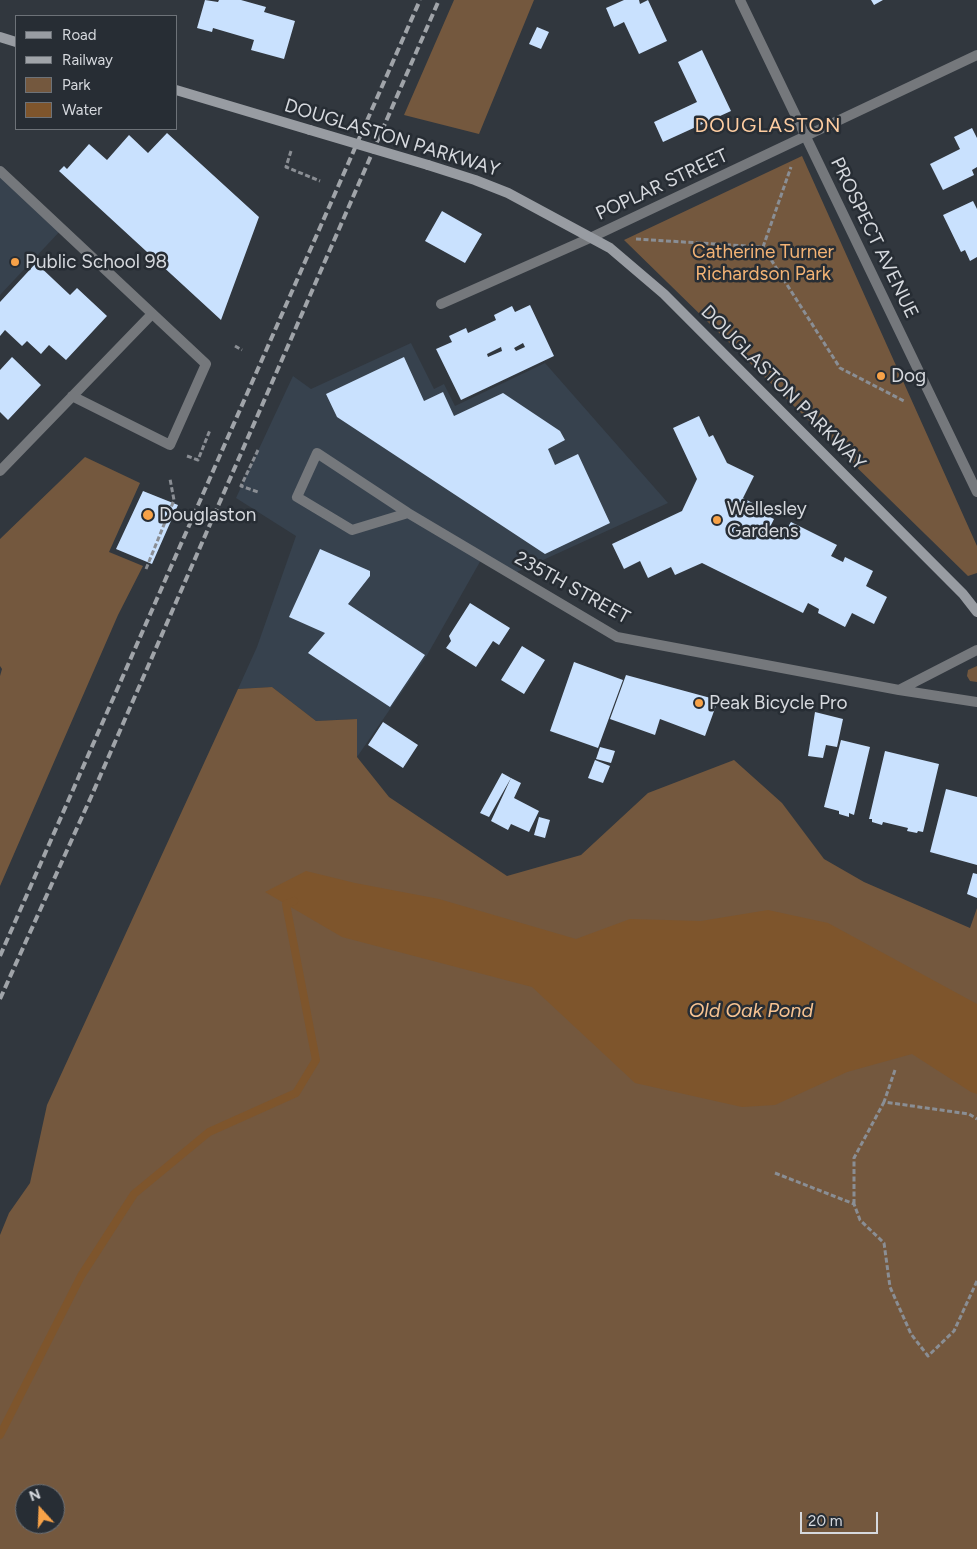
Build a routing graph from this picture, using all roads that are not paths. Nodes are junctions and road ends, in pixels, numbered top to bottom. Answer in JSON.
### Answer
{"nodes":[{"id":1,"x":740,"y":0,"type":"edge"},
{"id":2,"x":0,"y":38,"type":"edge"},
{"id":3,"x":15,"y":42,"type":"edge"},
{"id":4,"x":977,"y":55,"type":"edge"},
{"id":5,"x":178,"y":91,"type":"edge"},
{"id":6,"x":806,"y":137,"type":"junction"},
{"id":7,"x":0,"y":171,"type":"edge"},
{"id":8,"x":590,"y":238,"type":"junction"},
{"id":9,"x":441,"y":304,"type":"dead end"},
{"id":10,"x":152,"y":314,"type":"junction"},
{"id":11,"x":72,"y":396,"type":"junction"},
{"id":12,"x":0,"y":471,"type":"edge"},
{"id":13,"x":977,"y":492,"type":"edge"},
{"id":14,"x":408,"y":513,"type":"junction"},
{"id":15,"x":977,"y":612,"type":"edge"},
{"id":16,"x":977,"y":650,"type":"edge"},
{"id":17,"x":899,"y":690,"type":"junction"},
{"id":18,"x":977,"y":702,"type":"edge"}],
"edges":[{"from":1,"to":6,"type":"street","name":"PROSPECT AVENUE"},
{"from":2,"to":3,"type":"main road"},
{"from":4,"to":6,"type":"street","name":"POPLAR STREET"},
{"from":5,"to":8,"type":"main road","name":"DOUGLASTON PARKWAY","bridge":true},
{"from":6,"to":8,"type":"street","name":"POPLAR STREET"},
{"from":6,"to":13,"type":"street","name":"PROSPECT AVENUE"},
{"from":7,"to":10,"type":"street"},
{"from":8,"to":9,"type":"street","name":"POPLAR STREET"},
{"from":8,"to":15,"type":"main road","name":"DOUGLASTON PARKWAY"},
{"from":10,"to":11,"type":"street"},
{"from":10,"to":11,"type":"street"},
{"from":11,"to":12,"type":"street"},
{"from":14,"to":14,"type":"street","name":"235TH STREET"},
{"from":14,"to":17,"type":"street","name":"235TH STREET"},
{"from":16,"to":17,"type":"street"},
{"from":17,"to":18,"type":"street"}]}
